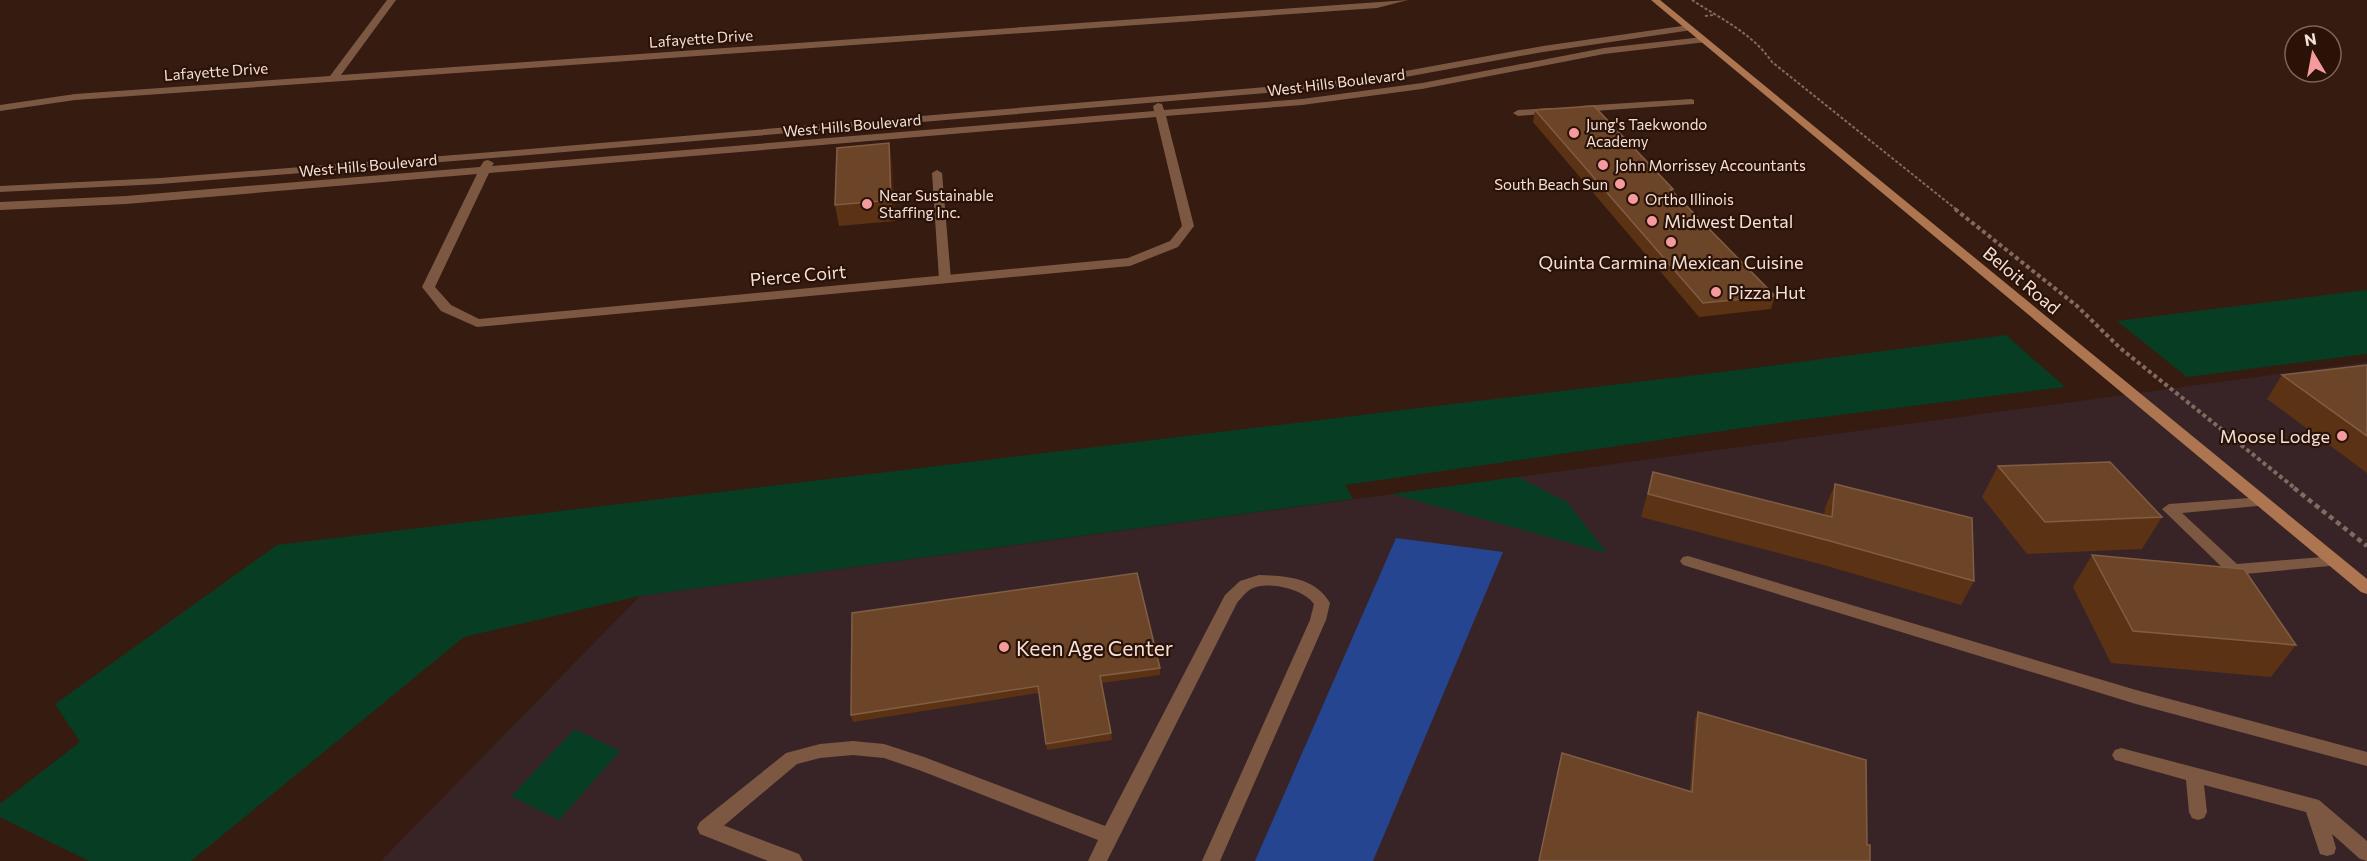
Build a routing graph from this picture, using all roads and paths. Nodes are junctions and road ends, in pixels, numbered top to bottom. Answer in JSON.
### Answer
{"nodes":[{"id":1,"x":392,"y":0,"type":"edge"},
{"id":2,"x":1404,"y":0,"type":"edge"},
{"id":3,"x":1655,"y":0,"type":"edge"},
{"id":4,"x":1692,"y":0,"type":"edge"},
{"id":5,"x":1689,"y":28,"type":"junction"},
{"id":6,"x":1703,"y":40,"type":"junction"},
{"id":7,"x":334,"y":78,"type":"junction"},
{"id":8,"x":1157,"y":100,"type":"junction"},
{"id":9,"x":1691,"y":102,"type":"dead end"},
{"id":10,"x":0,"y":108,"type":"edge"},
{"id":11,"x":1563,"y":110,"type":"edge"},
{"id":12,"x":1574,"y":110,"type":"edge"},
{"id":13,"x":1518,"y":112,"type":"dead end"},
{"id":14,"x":1160,"y":114,"type":"junction"},
{"id":15,"x":492,"y":155,"type":"junction"},
{"id":16,"x":485,"y":170,"type":"junction"},
{"id":17,"x":937,"y":172,"type":"dead end"},
{"id":18,"x":0,"y":189,"type":"edge"},
{"id":19,"x":0,"y":206,"type":"edge"},
{"id":20,"x":945,"y":279,"type":"junction"},
{"id":21,"x":2263,"y":502,"type":"junction"},
{"id":22,"x":2367,"y":546,"type":"edge"},
{"id":23,"x":1688,"y":561,"type":"dead end"},
{"id":24,"x":2335,"y":561,"type":"junction"},
{"id":25,"x":2367,"y":588,"type":"edge"},
{"id":26,"x":2121,"y":755,"type":"dead end"},
{"id":27,"x":2367,"y":759,"type":"edge"},
{"id":28,"x":2194,"y":774,"type":"junction"},
{"id":29,"x":2313,"y":806,"type":"junction"},
{"id":30,"x":2198,"y":812,"type":"dead end"},
{"id":31,"x":707,"y":828,"type":"joint"},
{"id":32,"x":1110,"y":836,"type":"junction"},
{"id":33,"x":2327,"y":848,"type":"dead end"},
{"id":34,"x":2367,"y":853,"type":"edge"},
{"id":35,"x":792,"y":861,"type":"edge"},
{"id":36,"x":1097,"y":861,"type":"edge"},
{"id":37,"x":1211,"y":861,"type":"edge"}],
"edges":[{"from":1,"to":7,"type":"street"},
{"from":2,"to":7,"type":"street","name":"Lafayette Drive"},
{"from":3,"to":5,"type":"main road","name":"Beloit Road"},
{"from":4,"to":22,"type":"path"},
{"from":5,"to":6,"type":"main road","name":"Beloit Road"},
{"from":5,"to":8,"type":"street","name":"West Hills Boulevard"},
{"from":6,"to":14,"type":"street","name":"West Hills Boulevard"},
{"from":6,"to":21,"type":"main road","name":"Beloit Road"},
{"from":7,"to":10,"type":"street","name":"Lafayette Drive"},
{"from":8,"to":14,"type":"street","name":"Pierce Coirt"},
{"from":8,"to":15,"type":"street","name":"West Hills Boulevard"},
{"from":9,"to":12,"type":"lane"},
{"from":11,"to":13,"type":"lane"},
{"from":14,"to":16,"type":"street","name":"West Hills Boulevard"},
{"from":14,"to":20,"type":"street","name":"Pierce Coirt"},
{"from":15,"to":16,"type":"street","name":"Pierce Coirt"},
{"from":15,"to":18,"type":"street","name":"West Hills Boulevard"},
{"from":16,"to":19,"type":"street","name":"West Hills Boulevard"},
{"from":16,"to":20,"type":"street","name":"Pierce Coirt"},
{"from":17,"to":20,"type":"lane"},
{"from":21,"to":24,"type":"main road","name":"Beloit Road"},
{"from":21,"to":24,"type":"lane"},
{"from":23,"to":27,"type":"lane"},
{"from":24,"to":25,"type":"main road","name":"Beloit Road"},
{"from":26,"to":28,"type":"lane"},
{"from":28,"to":29,"type":"lane"},
{"from":28,"to":30,"type":"lane"},
{"from":29,"to":33,"type":"lane"},
{"from":29,"to":34,"type":"lane"},
{"from":31,"to":32,"type":"lane"},
{"from":31,"to":35,"type":"street"},
{"from":32,"to":36,"type":"lane"},
{"from":32,"to":37,"type":"lane"}]}
